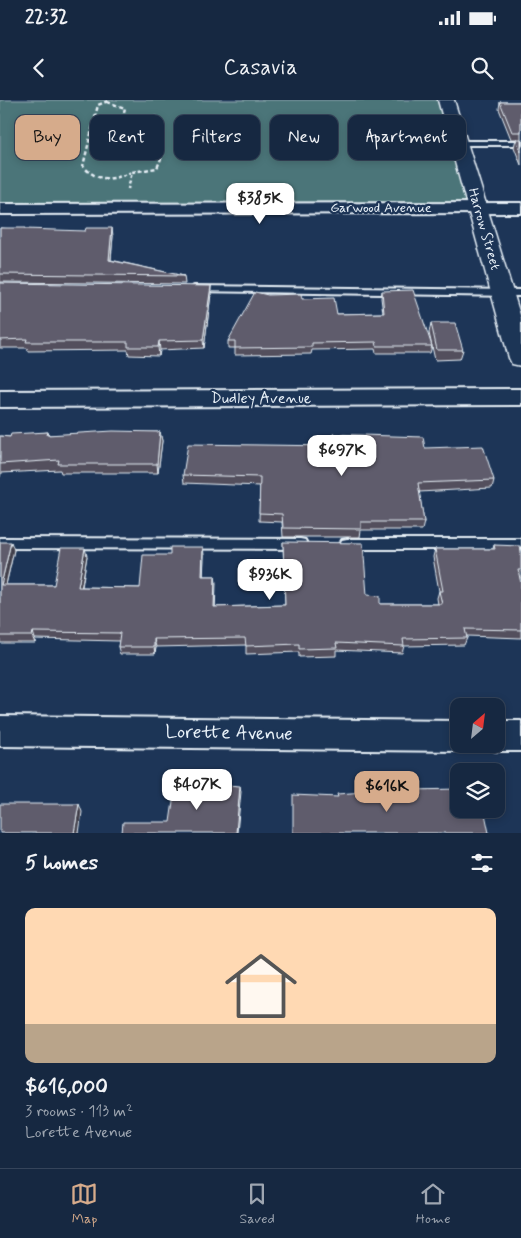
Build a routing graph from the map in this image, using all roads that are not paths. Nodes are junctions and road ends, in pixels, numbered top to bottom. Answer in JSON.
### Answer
{"nodes":[{"id":1,"x":446,"y":100,"type":"edge"},
{"id":2,"x":450,"y":115,"type":"edge"},
{"id":3,"x":466,"y":143,"type":"edge"},
{"id":4,"x":521,"y":143,"type":"edge"},
{"id":5,"x":463,"y":160,"type":"edge"},
{"id":6,"x":478,"y":208,"type":"junction"},
{"id":7,"x":521,"y":208,"type":"edge"},
{"id":8,"x":0,"y":209,"type":"edge"},
{"id":9,"x":188,"y":289,"type":"edge"},
{"id":10,"x":512,"y":293,"type":"edge"},
{"id":11,"x":521,"y":358,"type":"edge"},
{"id":12,"x":521,"y":397,"type":"edge"},
{"id":13,"x":0,"y":399,"type":"edge"},
{"id":14,"x":0,"y":543,"type":"edge"},
{"id":15,"x":315,"y":544,"type":"edge"},
{"id":16,"x":334,"y":544,"type":"edge"},
{"id":17,"x":521,"y":544,"type":"edge"},
{"id":18,"x":0,"y":731,"type":"edge"},
{"id":19,"x":450,"y":736,"type":"edge"},
{"id":20,"x":505,"y":736,"type":"edge"},
{"id":21,"x":521,"y":736,"type":"edge"}],
"edges":[{"from":1,"to":2,"type":"street","name":"Harrow Street"},
{"from":3,"to":4,"type":"lane"},
{"from":5,"to":6,"type":"street","name":"Harrow Street"},
{"from":6,"to":7,"type":"street","name":"Garwood Avenue"},
{"from":6,"to":8,"type":"street","name":"Garwood Avenue"},
{"from":6,"to":10,"type":"street","name":"Harrow Street"},
{"from":9,"to":10,"type":"lane"},
{"from":10,"to":11,"type":"street","name":"Harrow Street"},
{"from":12,"to":13,"type":"street","name":"Dudley Avenue"},
{"from":14,"to":15,"type":"lane"},
{"from":16,"to":17,"type":"lane"},
{"from":18,"to":19,"type":"street","name":"Lorette Avenue"},
{"from":20,"to":21,"type":"street"}]}
